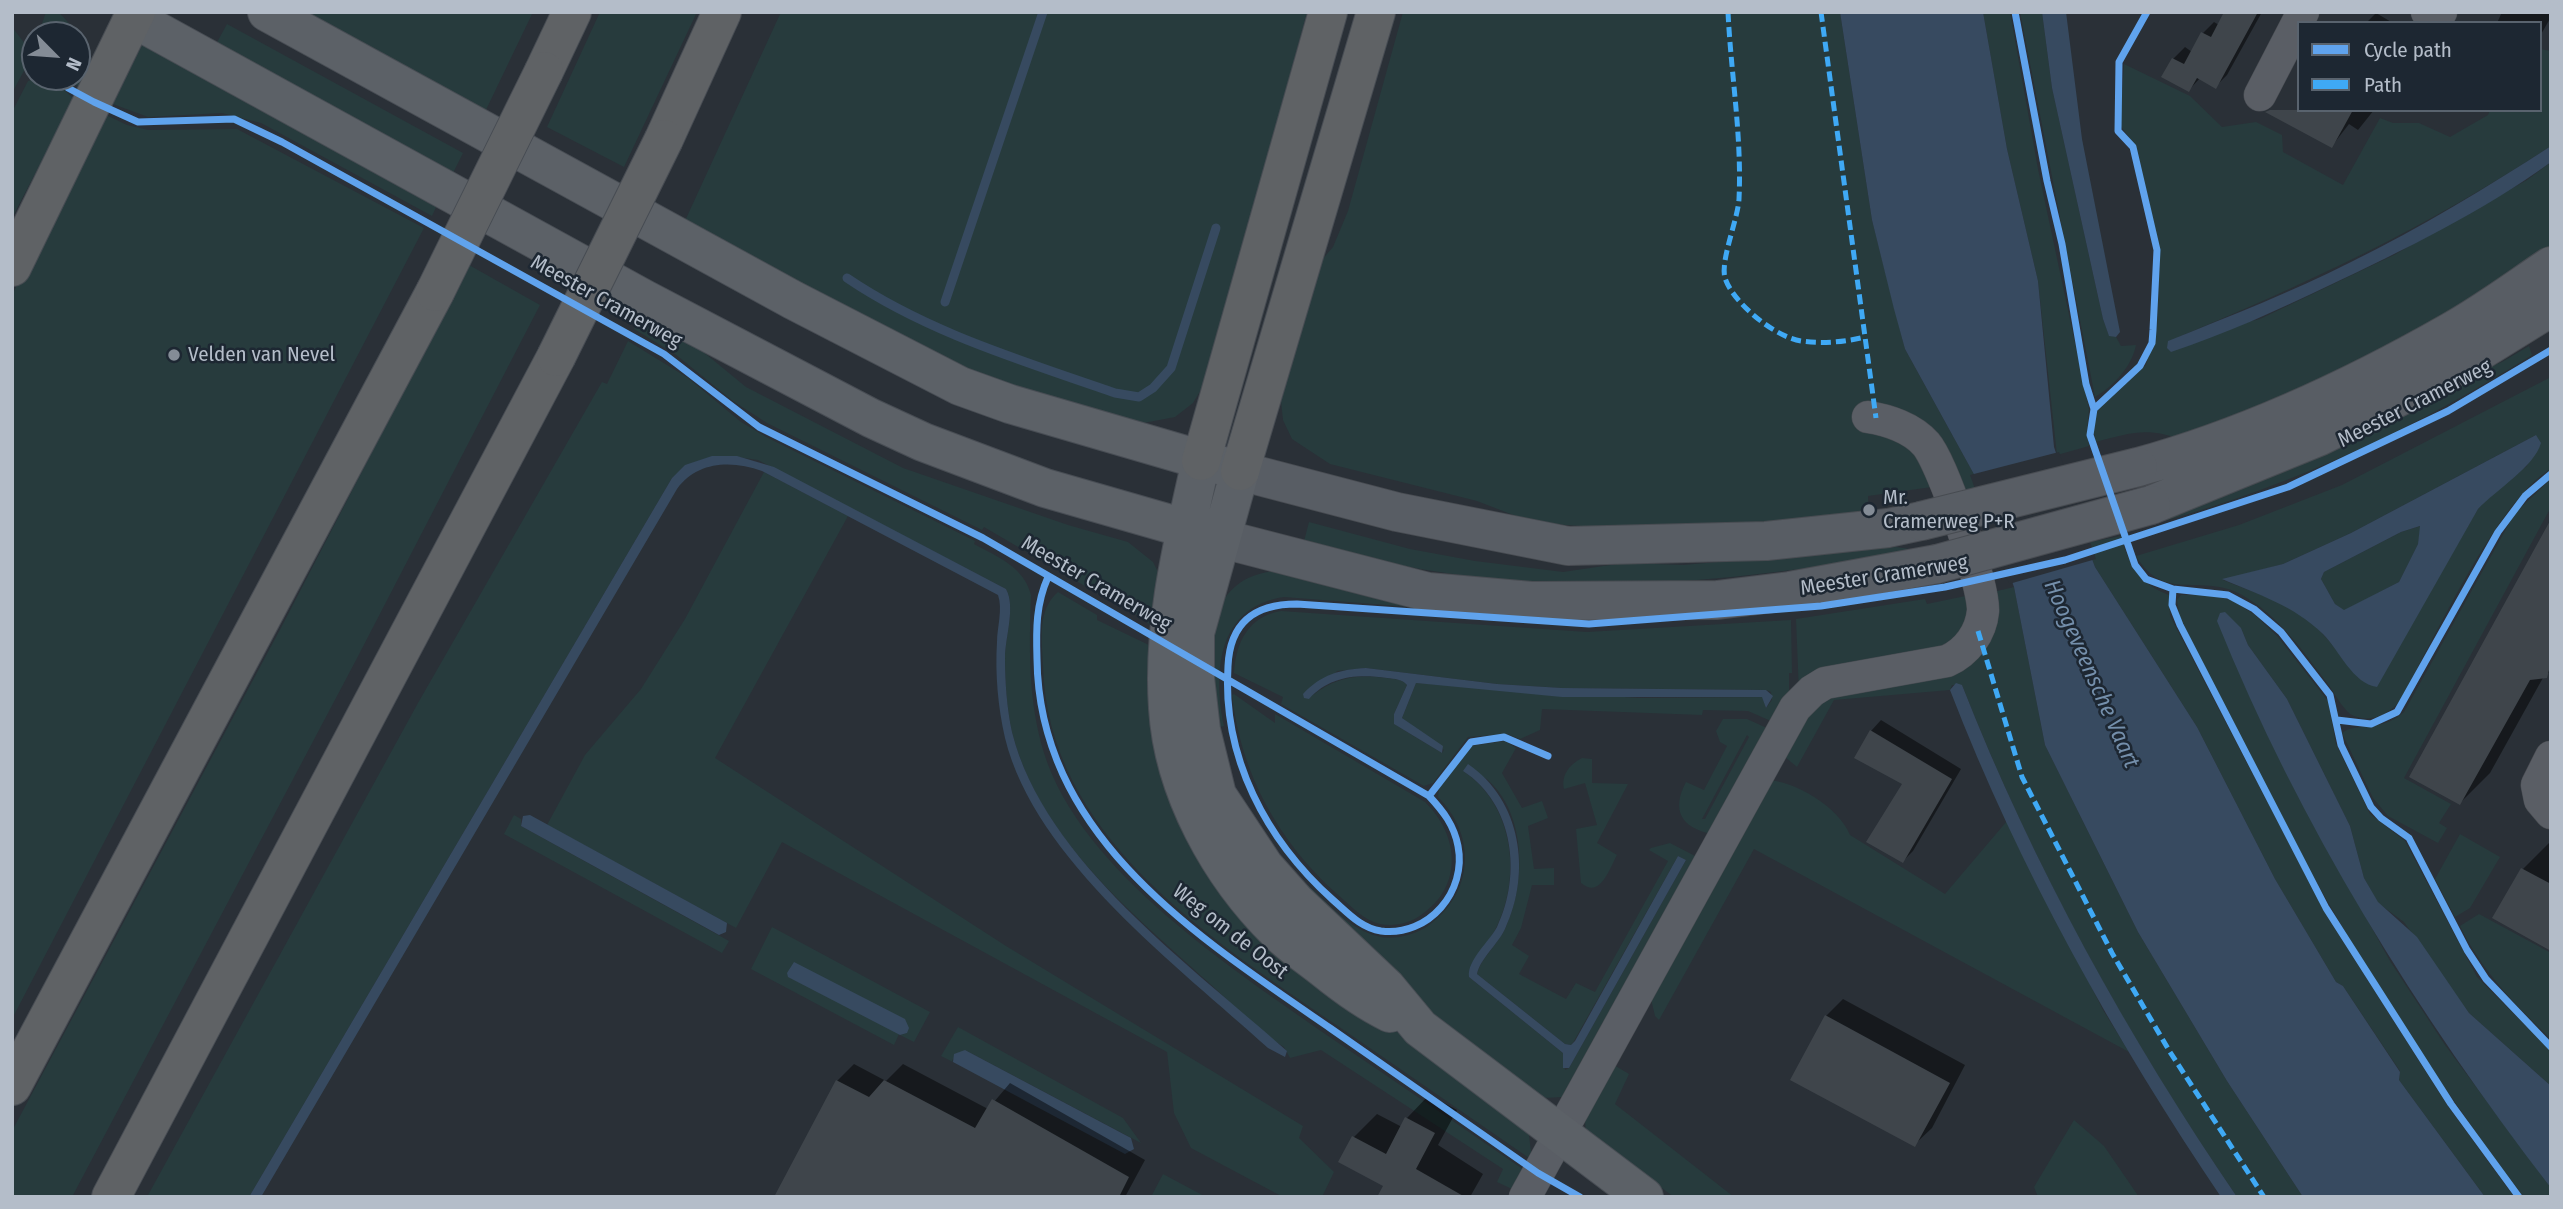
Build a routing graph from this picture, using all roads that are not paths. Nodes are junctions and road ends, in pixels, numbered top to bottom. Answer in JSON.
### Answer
{"nodes":[{"id":1,"x":267,"y":12,"type":"edge"},
{"id":2,"x":572,"y":12,"type":"edge"},
{"id":3,"x":722,"y":12,"type":"edge"},
{"id":4,"x":1328,"y":12,"type":"edge"},
{"id":5,"x":1376,"y":12,"type":"edge"},
{"id":6,"x":2427,"y":12,"type":"edge"},
{"id":7,"x":2441,"y":12,"type":"edge"},
{"id":8,"x":130,"y":14,"type":"edge"},
{"id":9,"x":2297,"y":24,"type":"edge"},
{"id":10,"x":2260,"y":95,"type":"dead end"},
{"id":11,"x":2551,"y":266,"type":"edge"},
{"id":12,"x":12,"y":267,"type":"edge"},
{"id":13,"x":2551,"y":307,"type":"edge"},
{"id":14,"x":1868,"y":416,"type":"dead end"},
{"id":15,"x":1201,"y":461,"type":"junction"},
{"id":16,"x":1240,"y":471,"type":"junction"},
{"id":17,"x":1202,"y":534,"type":"junction"},
{"id":18,"x":2551,"y":757,"type":"edge"},
{"id":19,"x":2551,"y":813,"type":"edge"},
{"id":20,"x":12,"y":1086,"type":"edge"},
{"id":21,"x":1560,"y":1136,"type":"junction"},
{"id":22,"x":111,"y":1197,"type":"edge"},
{"id":23,"x":1525,"y":1197,"type":"edge"},
{"id":24,"x":1644,"y":1197,"type":"edge"}],
"edges":[{"from":1,"to":15,"type":"main road"},
{"from":2,"to":20,"type":"highway","bridge":true},
{"from":3,"to":22,"type":"highway","bridge":true},
{"from":4,"to":15,"type":"highway"},
{"from":5,"to":16,"type":"highway"},
{"from":6,"to":7,"type":"street"},
{"from":8,"to":12,"type":"highway"},
{"from":8,"to":17,"type":"main road","name":"Meester Cramerweg"},
{"from":9,"to":10,"type":"street"},
{"from":11,"to":16,"type":"main road","bridge":true},
{"from":13,"to":17,"type":"main road","name":"Meester Cramerweg","bridge":true},
{"from":14,"to":21,"type":"street"},
{"from":15,"to":16,"type":"main road"},
{"from":15,"to":17,"type":"main road","name":"Weg om de Oost"},
{"from":16,"to":17,"type":"main road","name":"Weg om de Oost"},
{"from":17,"to":21,"type":"main road","name":"Weg om de Oost"},
{"from":18,"to":19,"type":"street"},
{"from":21,"to":23,"type":"street"},
{"from":21,"to":24,"type":"main road","name":"Weg om de Oost"}]}
